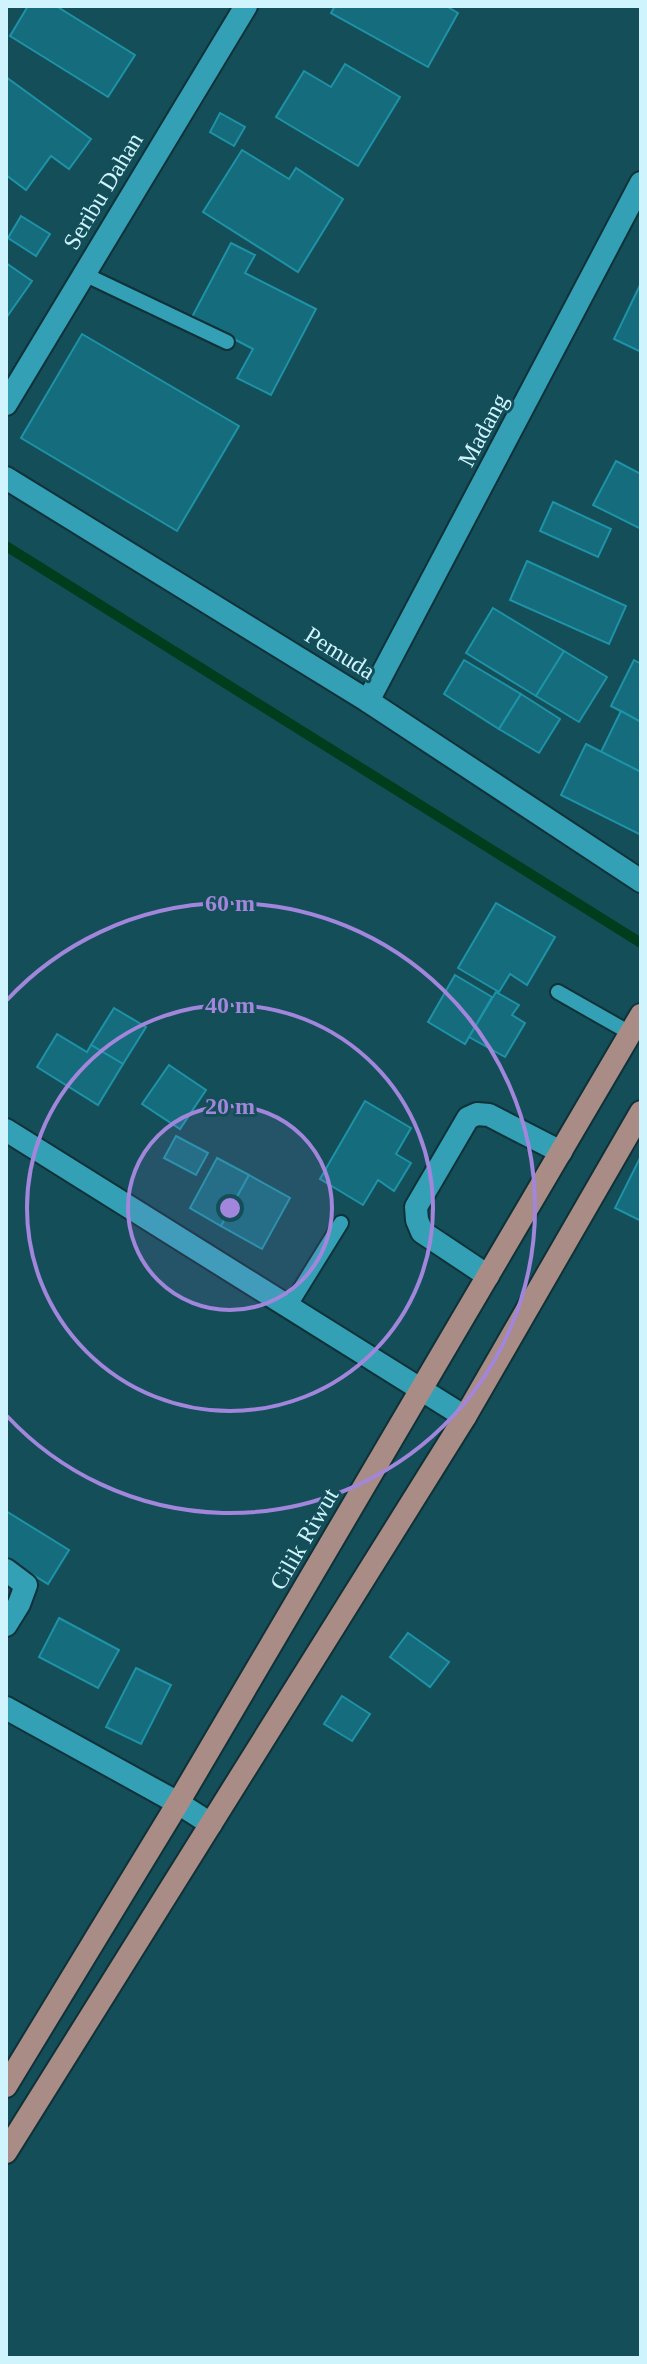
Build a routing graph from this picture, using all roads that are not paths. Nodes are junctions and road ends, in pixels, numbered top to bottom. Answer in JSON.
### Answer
{"nodes":[{"id":1,"x":246,"y":6,"type":"edge"},
{"id":2,"x":641,"y":183,"type":"edge"},
{"id":3,"x":84,"y":274,"type":"junction"},
{"id":4,"x":227,"y":342,"type":"dead end"},
{"id":5,"x":6,"y":404,"type":"edge"},
{"id":6,"x":6,"y":478,"type":"edge"},
{"id":7,"x":368,"y":701,"type":"junction"},
{"id":8,"x":641,"y":881,"type":"edge"},
{"id":9,"x":558,"y":992,"type":"dead end"},
{"id":10,"x":636,"y":1024,"type":"edge"},
{"id":11,"x":641,"y":1112,"type":"edge"},
{"id":12,"x":6,"y":1130,"type":"edge"},
{"id":13,"x":561,"y":1152,"type":"junction"},
{"id":14,"x":341,"y":1223,"type":"dead end"},
{"id":15,"x":488,"y":1276,"type":"junction"},
{"id":16,"x":289,"y":1307,"type":"junction"},
{"id":17,"x":422,"y":1389,"type":"junction"},
{"id":18,"x":465,"y":1417,"type":"junction"},
{"id":19,"x":6,"y":1570,"type":"edge"},
{"id":20,"x":6,"y":1625,"type":"edge"},
{"id":21,"x":6,"y":1708,"type":"edge"},
{"id":22,"x":178,"y":1803,"type":"junction"},
{"id":23,"x":211,"y":1824,"type":"junction"},
{"id":24,"x":6,"y":2086,"type":"edge"},
{"id":25,"x":12,"y":2129,"type":"edge"},
{"id":26,"x":6,"y":2152,"type":"edge"}],
"edges":[{"from":1,"to":3,"type":"street","name":"Seribu Dahan"},
{"from":2,"to":7,"type":"street","name":"Madang"},
{"from":3,"to":4,"type":"lane"},
{"from":3,"to":5,"type":"street","name":"Seribu Dahan"},
{"from":6,"to":7,"type":"street","name":"Pemuda"},
{"from":7,"to":8,"type":"street","name":"Pemuda"},
{"from":9,"to":10,"type":"lane"},
{"from":10,"to":13,"type":"main road","name":"Cilik Riwut"},
{"from":11,"to":18,"type":"main road"},
{"from":12,"to":16,"type":"street"},
{"from":13,"to":15,"type":"main road","name":"Cilik Riwut"},
{"from":13,"to":15,"type":"street"},
{"from":14,"to":16,"type":"lane"},
{"from":15,"to":17,"type":"main road","name":"Cilik Riwut"},
{"from":16,"to":17,"type":"street"},
{"from":17,"to":18,"type":"street"},
{"from":17,"to":22,"type":"main road","name":"Cilik Riwut"},
{"from":18,"to":23,"type":"main road"},
{"from":19,"to":20,"type":"street"},
{"from":21,"to":22,"type":"street"},
{"from":22,"to":23,"type":"street"},
{"from":22,"to":24,"type":"main road","name":"Cilik Riwut"},
{"from":23,"to":25,"type":"main road"},
{"from":25,"to":26,"type":"main road"}]}
